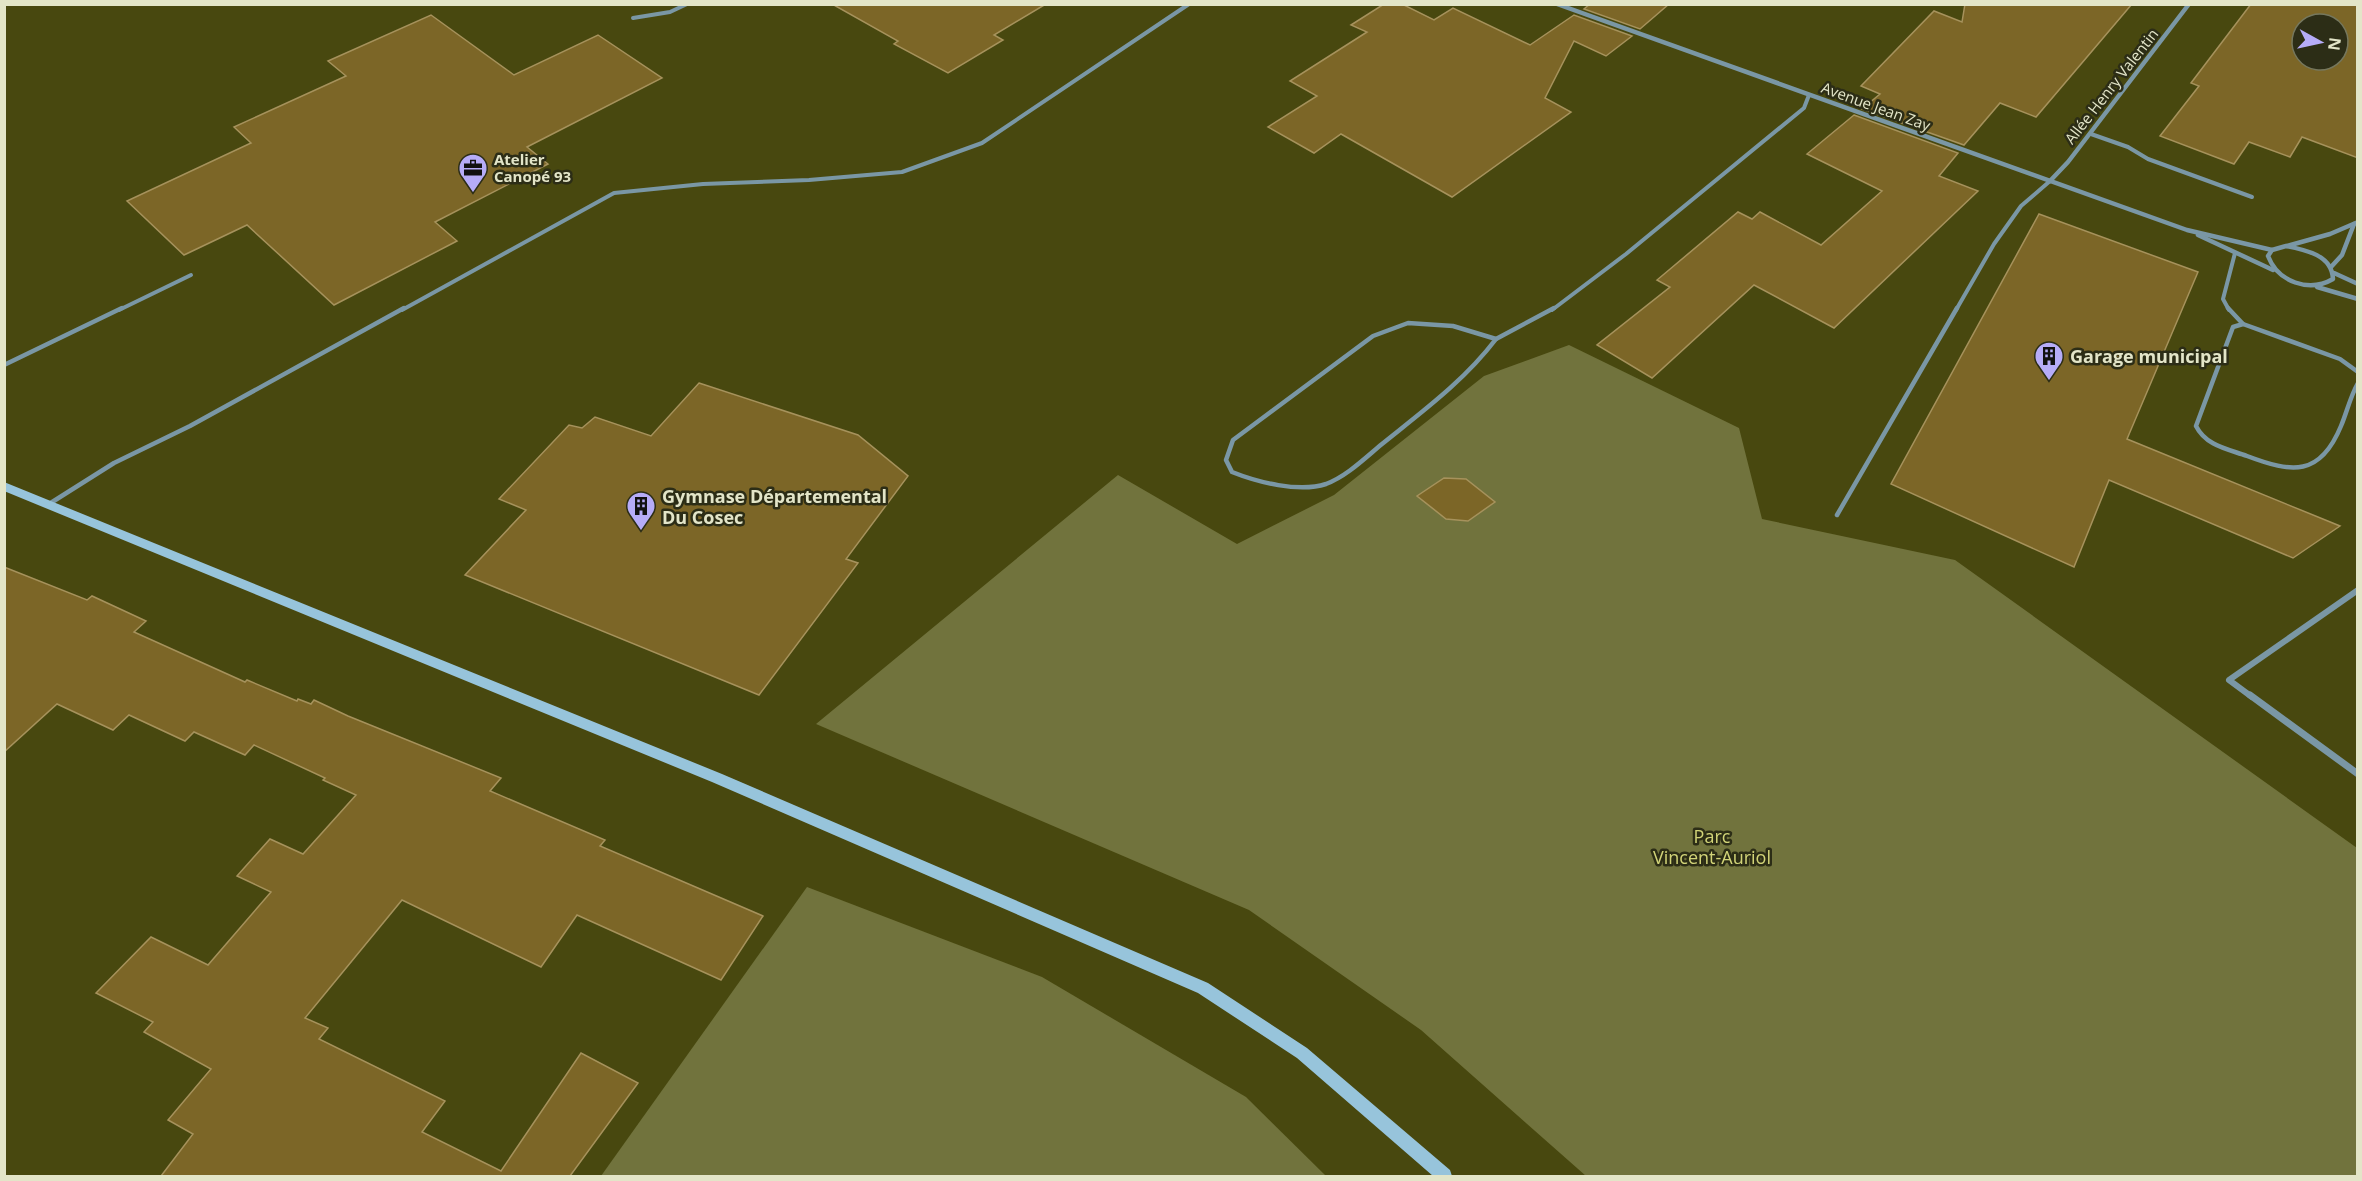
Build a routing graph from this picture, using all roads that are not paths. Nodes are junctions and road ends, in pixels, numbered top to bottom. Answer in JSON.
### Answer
{"nodes":[{"id":1,"x":687,"y":4,"type":"edge"},
{"id":2,"x":1189,"y":4,"type":"edge"},
{"id":3,"x":1557,"y":4,"type":"edge"},
{"id":4,"x":2189,"y":4,"type":"edge"},
{"id":5,"x":633,"y":18,"type":"dead end"},
{"id":6,"x":1809,"y":95,"type":"junction"},
{"id":7,"x":2091,"y":134,"type":"junction"},
{"id":8,"x":2049,"y":181,"type":"junction"},
{"id":9,"x":2252,"y":197,"type":"dead end"},
{"id":10,"x":2356,"y":223,"type":"edge"},
{"id":11,"x":2187,"y":230,"type":"junction"},
{"id":12,"x":2286,"y":246,"type":"junction"},
{"id":13,"x":2272,"y":250,"type":"junction"},
{"id":14,"x":2235,"y":253,"type":"junction"},
{"id":15,"x":2332,"y":270,"type":"junction"},
{"id":16,"x":2281,"y":274,"type":"junction"},
{"id":17,"x":191,"y":275,"type":"dead end"},
{"id":18,"x":2358,"y":284,"type":"edge"},
{"id":19,"x":2314,"y":286,"type":"junction"},
{"id":20,"x":2358,"y":299,"type":"edge"},
{"id":21,"x":2243,"y":324,"type":"junction"},
{"id":22,"x":1496,"y":339,"type":"junction"},
{"id":23,"x":4,"y":365,"type":"edge"},
{"id":24,"x":2358,"y":372,"type":"edge"},
{"id":25,"x":2358,"y":383,"type":"edge"},
{"id":26,"x":4,"y":486,"type":"edge"},
{"id":27,"x":49,"y":504,"type":"junction"},
{"id":28,"x":1838,"y":515,"type":"dead end"},
{"id":29,"x":2358,"y":590,"type":"edge"},
{"id":30,"x":2358,"y":774,"type":"edge"},
{"id":31,"x":1444,"y":1176,"type":"edge"}],
"edges":[{"from":1,"to":5,"type":"lane"},
{"from":2,"to":27,"type":"lane"},
{"from":3,"to":6,"type":"street","name":"Avenue Jean Zay"},
{"from":4,"to":7,"type":"street","name":"Allée Henry Valentin"},
{"from":6,"to":8,"type":"street","name":"Avenue Jean Zay"},
{"from":6,"to":22,"type":"lane"},
{"from":7,"to":8,"type":"street","name":"Allée Henry Valentin"},
{"from":7,"to":9,"type":"lane"},
{"from":8,"to":11,"type":"street","name":"Avenue Jean Zay"},
{"from":8,"to":28,"type":"lane"},
{"from":10,"to":12,"type":"street"},
{"from":10,"to":15,"type":"street"},
{"from":11,"to":13,"type":"street","name":"Avenue Jean Zay"},
{"from":11,"to":14,"type":"street","name":"Avenue Jean Zay"},
{"from":12,"to":13,"type":"street"},
{"from":12,"to":15,"type":"street"},
{"from":13,"to":16,"type":"street"},
{"from":14,"to":16,"type":"street","name":"Avenue Jean Zay"},
{"from":14,"to":21,"type":"lane"},
{"from":15,"to":18,"type":"street"},
{"from":15,"to":19,"type":"street"},
{"from":16,"to":19,"type":"street","name":"Avenue Jean Zay"},
{"from":17,"to":23,"type":"lane"},
{"from":19,"to":20,"type":"street","name":"Avenue Jean Zay"},
{"from":21,"to":24,"type":"lane"},
{"from":21,"to":25,"type":"lane"},
{"from":22,"to":22,"type":"lane"},
{"from":26,"to":27,"type":"street"},
{"from":27,"to":31,"type":"street"},
{"from":29,"to":30,"type":"street"}]}
